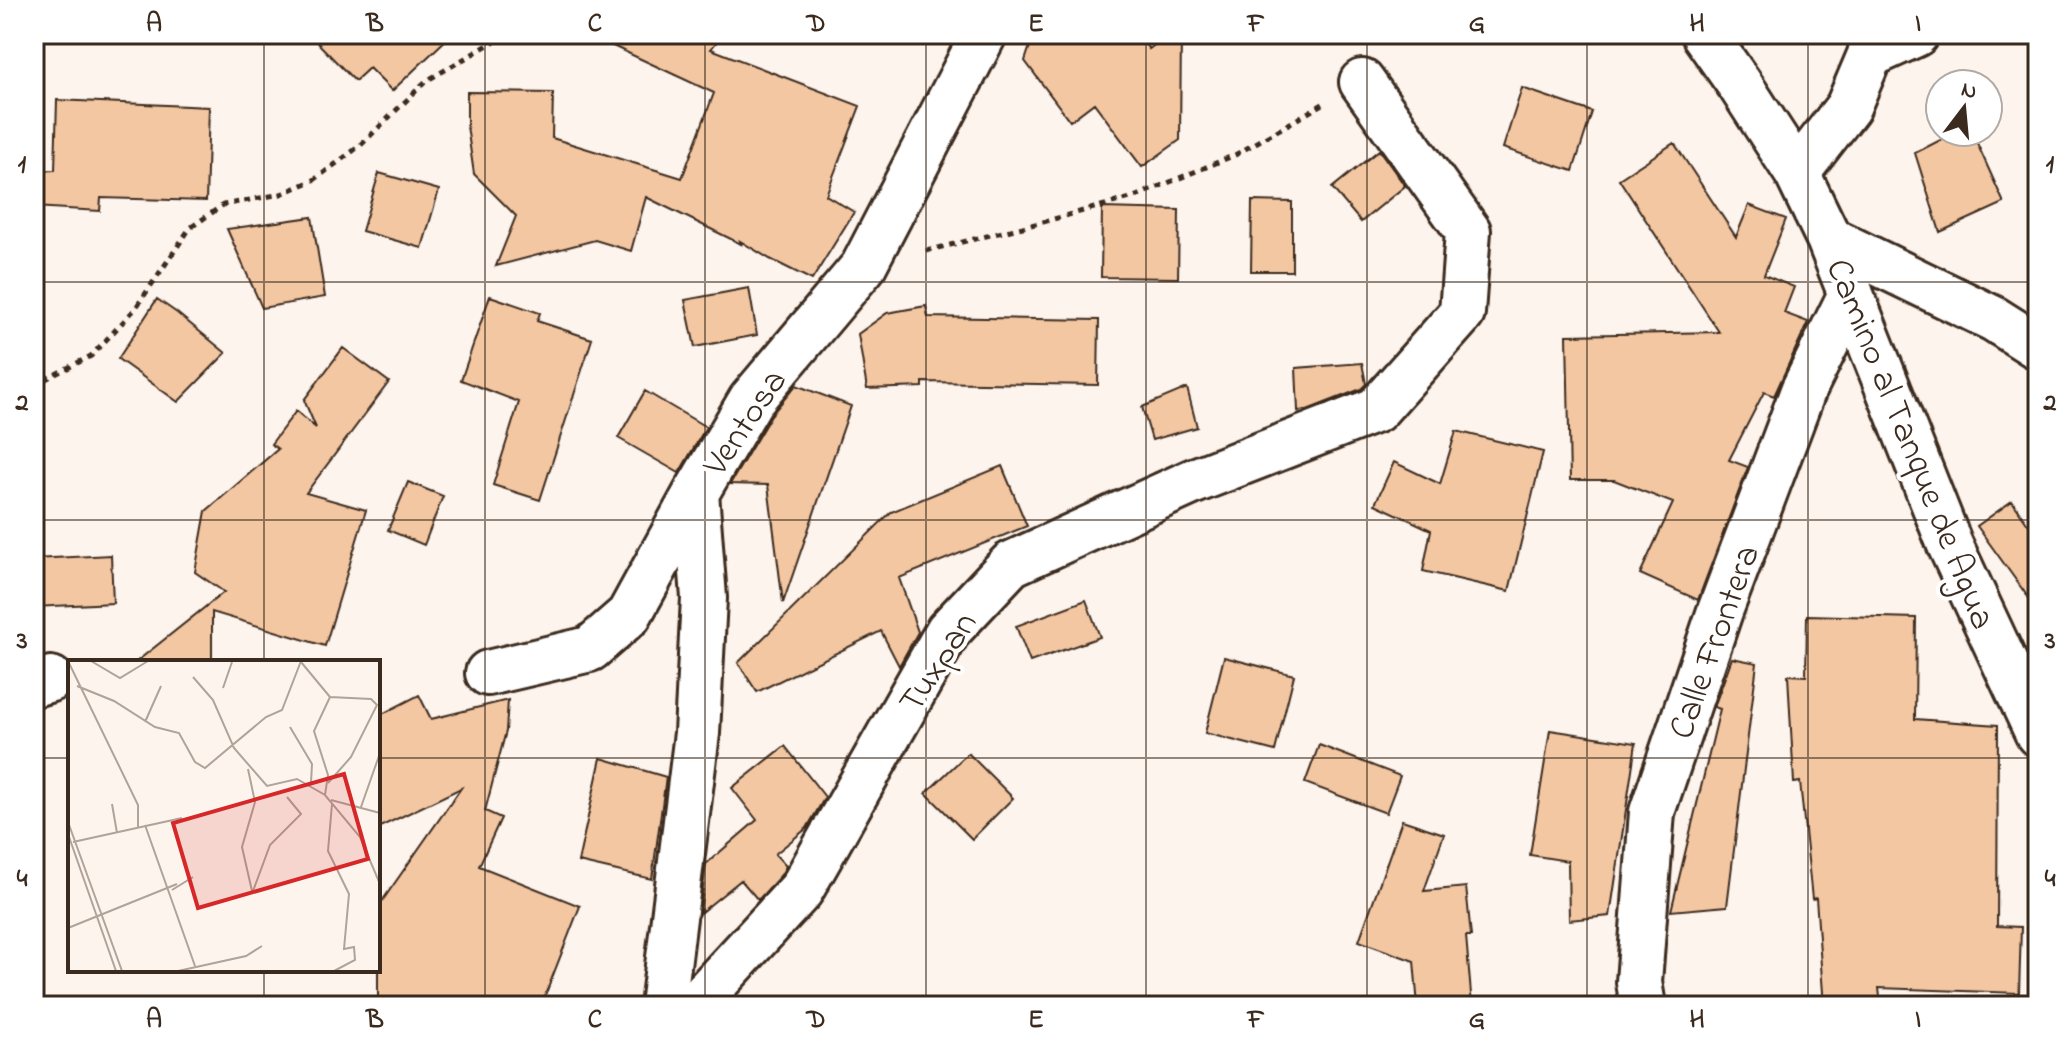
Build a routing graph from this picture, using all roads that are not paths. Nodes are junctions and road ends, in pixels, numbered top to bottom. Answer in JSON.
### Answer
{"nodes":[{"id":1,"x":984,"y":34,"type":"edge"},
{"id":2,"x":1704,"y":34,"type":"edge"},
{"id":3,"x":1916,"y":34,"type":"edge"},
{"id":4,"x":1872,"y":44,"type":"edge"},
{"id":5,"x":1362,"y":82,"type":"road end"},
{"id":6,"x":1797,"y":173,"type":"junction"},
{"id":7,"x":1829,"y":239,"type":"junction"},
{"id":8,"x":1851,"y":294,"type":"junction"},
{"id":9,"x":2038,"y":347,"type":"edge"},
{"id":10,"x":696,"y":493,"type":"junction"},
{"id":11,"x":488,"y":673,"type":"dead end"},
{"id":12,"x":2038,"y":734,"type":"edge"},
{"id":13,"x":663,"y":1006,"type":"edge"},
{"id":14,"x":694,"y":1006,"type":"edge"},
{"id":15,"x":1643,"y":1006,"type":"edge"}],
"edges":[{"from":1,"to":10,"type":"street","name":"Ventosa"},
{"from":2,"to":6,"type":"street","name":"Camino al Tanque de Agua"},
{"from":3,"to":4,"type":"street"},
{"from":4,"to":6,"type":"street"},
{"from":5,"to":14,"type":"street","name":"Tuxpan"},
{"from":6,"to":7,"type":"street","name":"Camino al Tanque de Agua"},
{"from":7,"to":8,"type":"street","name":"Camino al Tanque de Agua"},
{"from":7,"to":9,"type":"street"},
{"from":8,"to":12,"type":"street","name":"Camino al Tanque de Agua"},
{"from":8,"to":15,"type":"street","name":"Calle Frontera"},
{"from":10,"to":11,"type":"street"},
{"from":10,"to":13,"type":"street","name":"Ventosa"}]}
